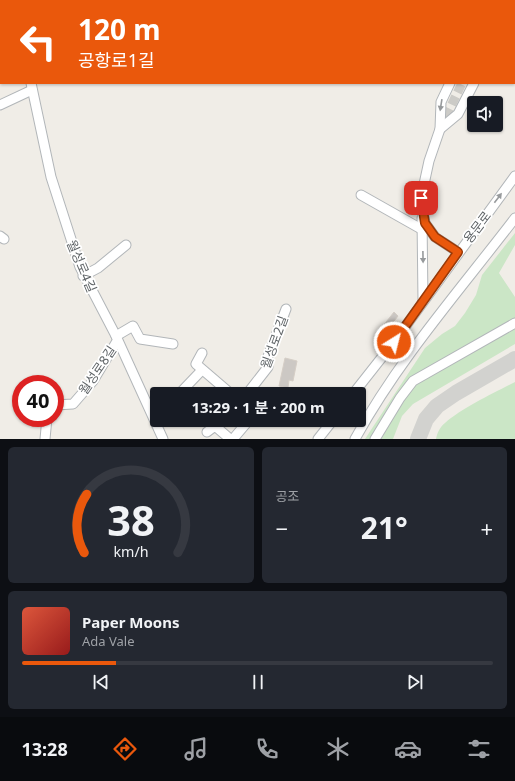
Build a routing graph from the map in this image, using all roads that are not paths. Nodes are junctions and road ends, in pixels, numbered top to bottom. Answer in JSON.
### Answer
{"nodes":[{"id":1,"x":450,"y":84,"type":"edge"},
{"id":2,"x":473,"y":84,"type":"edge"},
{"id":3,"x":32,"y":86,"type":"edge"},
{"id":4,"x":0,"y":105,"type":"edge"},
{"id":5,"x":440,"y":129,"type":"junction"},
{"id":6,"x":515,"y":176,"type":"edge"},
{"id":7,"x":361,"y":196,"type":"dead end"},
{"id":8,"x":422,"y":204,"type":"junction"},
{"id":9,"x":515,"y":218,"type":"edge"},
{"id":10,"x":422,"y":230,"type":"junction"},
{"id":11,"x":126,"y":245,"type":"dead end"},
{"id":12,"x":458,"y":252,"type":"junction"},
{"id":13,"x":84,"y":276,"type":"junction"},
{"id":14,"x":423,"y":301,"type":"junction"},
{"id":15,"x":286,"y":309,"type":"dead end"},
{"id":16,"x":515,"y":323,"type":"edge"},
{"id":17,"x":116,"y":338,"type":"junction"},
{"id":18,"x":173,"y":344,"type":"dead end"},
{"id":19,"x":202,"y":353,"type":"dead end"},
{"id":20,"x":202,"y":370,"type":"junction"},
{"id":21,"x":186,"y":387,"type":"edge"},
{"id":22,"x":223,"y":387,"type":"edge"},
{"id":23,"x":252,"y":387,"type":"edge"},
{"id":24,"x":359,"y":387,"type":"edge"},
{"id":25,"x":150,"y":402,"type":"edge"},
{"id":26,"x":64,"y":404,"type":"edge"},
{"id":27,"x":46,"y":427,"type":"edge"},
{"id":28,"x":159,"y":427,"type":"edge"},
{"id":29,"x":243,"y":427,"type":"edge"},
{"id":30,"x":327,"y":427,"type":"edge"},
{"id":31,"x":207,"y":432,"type":"dead end"},
{"id":32,"x":45,"y":439,"type":"edge"},
{"id":33,"x":163,"y":439,"type":"edge"},
{"id":34,"x":232,"y":439,"type":"edge"},
{"id":35,"x":318,"y":439,"type":"edge"},
{"id":36,"x":355,"y":439,"type":"edge"},
{"id":37,"x":375,"y":439,"type":"edge"}],
"edges":[{"from":1,"to":5,"type":"street","one_way":true},
{"from":2,"to":5,"type":"street"},
{"from":3,"to":4,"type":"street"},
{"from":3,"to":13,"type":"street","name":"월성로4길"},
{"from":5,"to":8,"type":"street"},
{"from":12,"to":6,"type":"street","name":"용문로","one_way":true},
{"from":7,"to":10,"type":"street"},
{"from":8,"to":10,"type":"street"},
{"from":8,"to":12,"type":"street"},
{"from":9,"to":36,"type":"street"},
{"from":10,"to":14,"type":"street","one_way":true},
{"from":11,"to":13,"type":"street"},
{"from":12,"to":14,"type":"street","name":"용문로"},
{"from":13,"to":17,"type":"street","name":"월성로4길"},
{"from":14,"to":24,"type":"street","name":"용문로"},
{"from":15,"to":23,"type":"street","name":"월성로2길"},
{"from":16,"to":37,"type":"street"},
{"from":17,"to":18,"type":"street"},
{"from":17,"to":25,"type":"street","name":"월성로4길"},
{"from":17,"to":26,"type":"street","name":"월성로8길"},
{"from":19,"to":20,"type":"street"},
{"from":20,"to":21,"type":"street"},
{"from":20,"to":22,"type":"street"},
{"from":27,"to":32,"type":"street"},
{"from":28,"to":33,"type":"street","name":"월성로4길"},
{"from":29,"to":34,"type":"street"},
{"from":30,"to":35,"type":"street"},
{"from":31,"to":34,"type":"street"}]}
